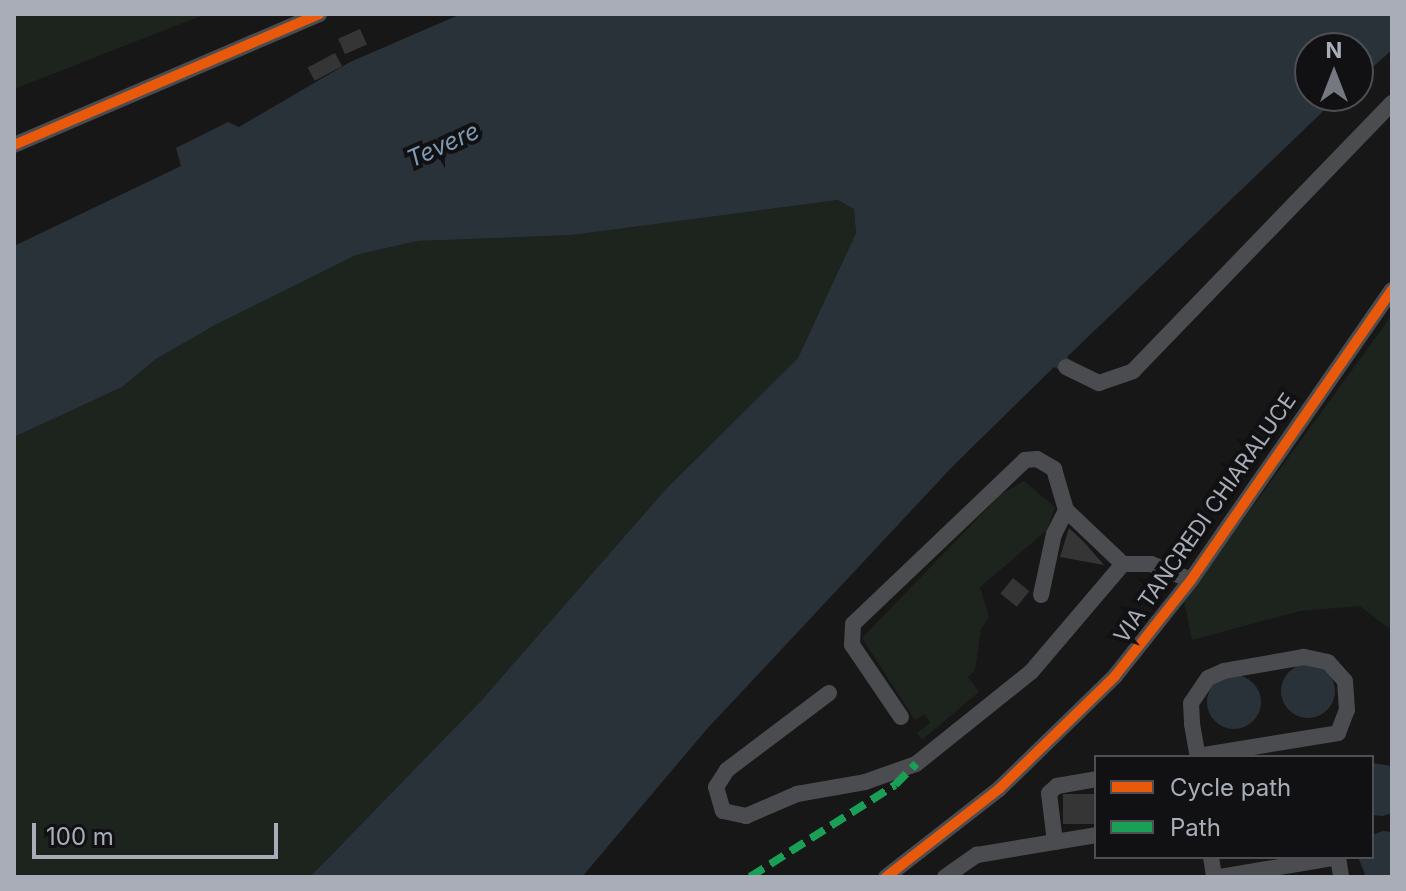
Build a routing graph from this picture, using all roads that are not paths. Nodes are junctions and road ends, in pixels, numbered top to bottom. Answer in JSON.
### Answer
{"nodes":[{"id":1,"x":319,"y":14,"type":"edge"},
{"id":2,"x":1392,"y":103,"type":"edge"},
{"id":3,"x":14,"y":145,"type":"edge"},
{"id":4,"x":1392,"y":290,"type":"edge"},
{"id":5,"x":1066,"y":367,"type":"dead end"},
{"id":6,"x":1066,"y":510,"type":"junction"},
{"id":7,"x":1123,"y":564,"type":"junction"},
{"id":8,"x":1191,"y":580,"type":"junction"},
{"id":9,"x":1041,"y":595,"type":"dead end"},
{"id":10,"x":829,"y":693,"type":"dead end"},
{"id":11,"x":901,"y":717,"type":"dead end"},
{"id":12,"x":1321,"y":738,"type":"junction"},
{"id":13,"x":1198,"y":755,"type":"edge"},
{"id":14,"x":1211,"y":755,"type":"edge"},
{"id":15,"x":1324,"y":755,"type":"edge"},
{"id":16,"x":1094,"y":779,"type":"edge"},
{"id":17,"x":1094,"y":835,"type":"edge"},
{"id":18,"x":1055,"y":842,"type":"junction"},
{"id":19,"x":1329,"y":859,"type":"edge"},
{"id":20,"x":1274,"y":872,"type":"edge"},
{"id":21,"x":886,"y":877,"type":"edge"},
{"id":22,"x":945,"y":877,"type":"edge"},
{"id":23,"x":1220,"y":877,"type":"edge"}],
"edges":[{"from":1,"to":3,"type":"street"},
{"from":2,"to":5,"type":"street"},
{"from":4,"to":8,"type":"street","name":"VIA TANCREDI CHIARALUCE"},
{"from":6,"to":7,"type":"street"},
{"from":6,"to":9,"type":"street"},
{"from":6,"to":11,"type":"street"},
{"from":7,"to":8,"type":"street"},
{"from":7,"to":10,"type":"street"},
{"from":8,"to":21,"type":"street","name":"VIA TANCREDI CHIARALUCE"},
{"from":12,"to":13,"type":"street"},
{"from":12,"to":14,"type":"street"},
{"from":12,"to":15,"type":"street"},
{"from":16,"to":18,"type":"street"},
{"from":17,"to":18,"type":"street"},
{"from":18,"to":22,"type":"street"},
{"from":19,"to":20,"type":"street"},
{"from":20,"to":23,"type":"street"}]}
